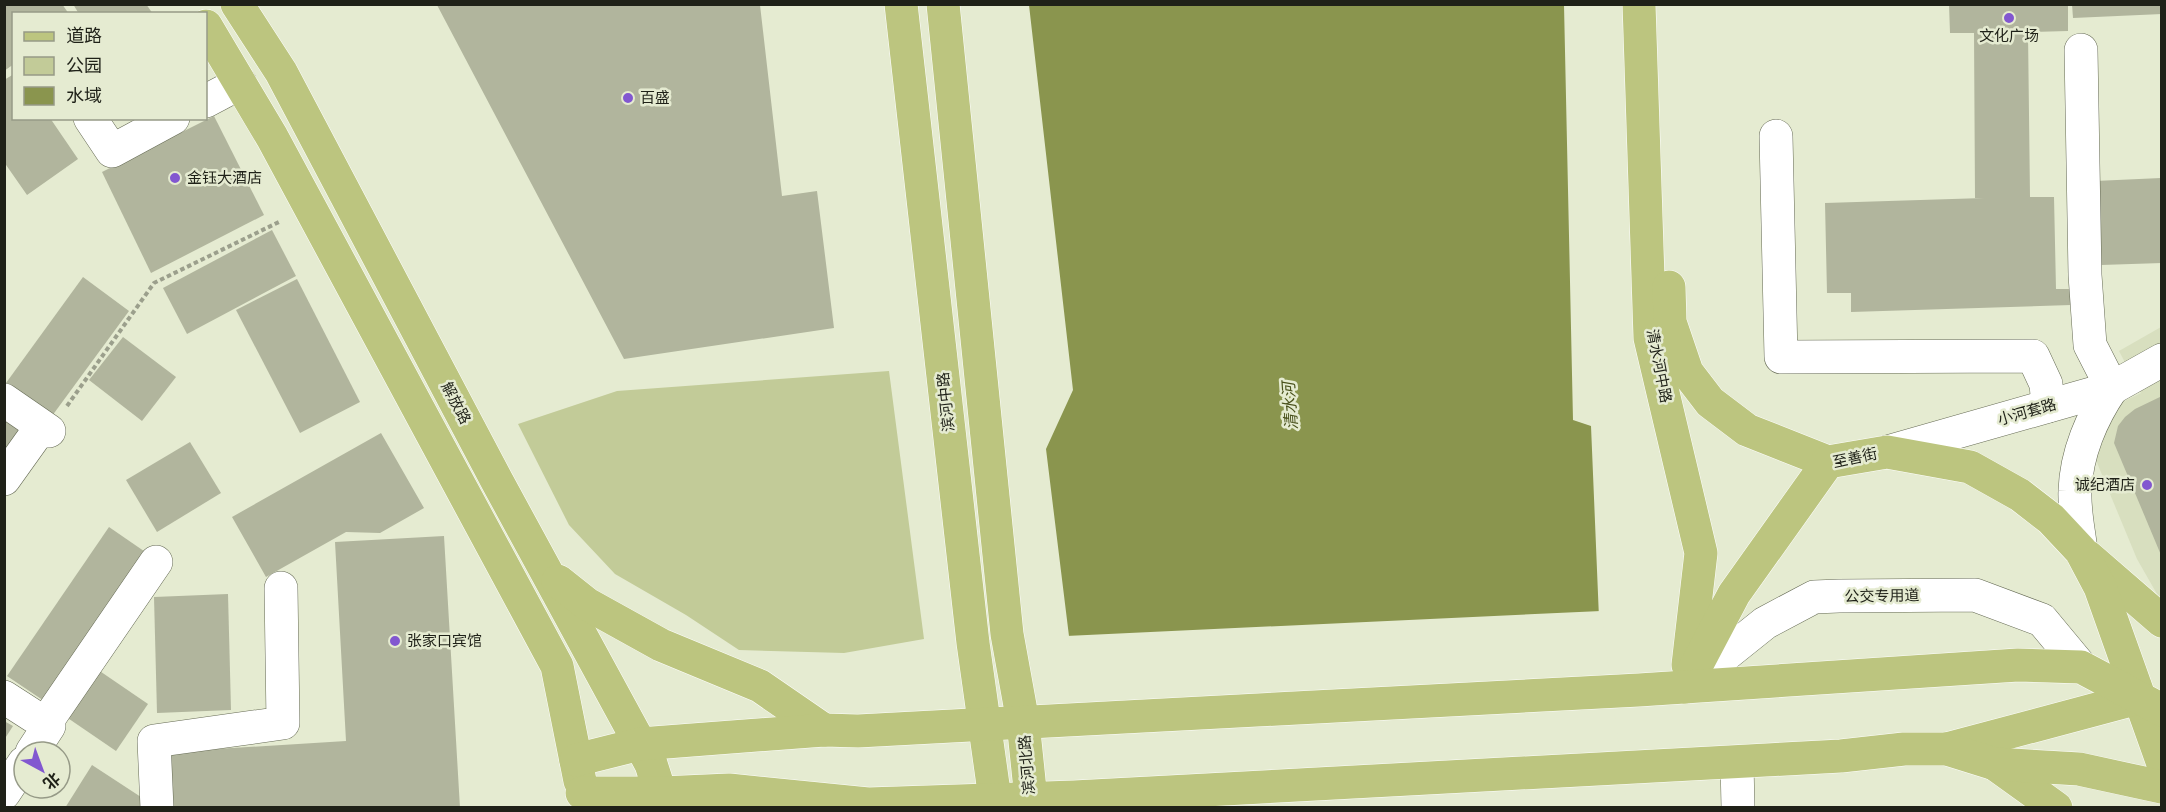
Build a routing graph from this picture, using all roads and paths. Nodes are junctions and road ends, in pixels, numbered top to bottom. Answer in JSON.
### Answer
{"nodes":[{"id":1,"x":237,"y":4,"type":"edge"},
{"id":2,"x":901,"y":4,"type":"edge"},
{"id":3,"x":943,"y":4,"type":"edge"},
{"id":4,"x":1638,"y":4,"type":"edge"},
{"id":5,"x":1659,"y":4,"type":"edge"},
{"id":6,"x":207,"y":28,"type":"edge"},
{"id":7,"x":2081,"y":51,"type":"dead end"},
{"id":8,"x":240,"y":83,"type":"junction"},
{"id":9,"x":207,"y":100,"type":"edge"},
{"id":10,"x":91,"y":120,"type":"edge"},
{"id":11,"x":169,"y":120,"type":"edge"},
{"id":12,"x":1776,"y":136,"type":"dead end"},
{"id":13,"x":310,"y":207,"type":"junction"},
{"id":14,"x":2162,"y":360,"type":"edge"},
{"id":15,"x":2112,"y":387,"type":"junction"},
{"id":16,"x":4,"y":400,"type":"edge"},
{"id":17,"x":2048,"y":406,"type":"junction"},
{"id":18,"x":42,"y":434,"type":"junction"},
{"id":19,"x":1887,"y":452,"type":"junction"},
{"id":20,"x":1828,"y":462,"type":"junction"},
{"id":21,"x":4,"y":479,"type":"edge"},
{"id":22,"x":2081,"y":551,"type":"junction"},
{"id":23,"x":156,"y":562,"type":"dead end"},
{"id":24,"x":549,"y":574,"type":"junction"},
{"id":25,"x":281,"y":588,"type":"dead end"},
{"id":26,"x":2162,"y":621,"type":"edge"},
{"id":27,"x":2081,"y":667,"type":"junction"},
{"id":28,"x":1685,"y":687,"type":"junction"},
{"id":29,"x":4,"y":697,"type":"edge"},
{"id":30,"x":2150,"y":704,"type":"edge"},
{"id":31,"x":1023,"y":722,"type":"junction"},
{"id":32,"x":984,"y":724,"type":"junction"},
{"id":33,"x":824,"y":730,"type":"junction"},
{"id":34,"x":38,"y":738,"type":"edge"},
{"id":35,"x":640,"y":744,"type":"junction"},
{"id":36,"x":1947,"y":748,"type":"junction"},
{"id":37,"x":576,"y":760,"type":"junction"},
{"id":38,"x":2162,"y":761,"type":"edge"},
{"id":39,"x":1737,"y":762,"type":"junction"},
{"id":40,"x":1995,"y":764,"type":"junction"},
{"id":41,"x":2162,"y":787,"type":"edge"},
{"id":42,"x":582,"y":800,"type":"edge"},
{"id":43,"x":663,"y":800,"type":"edge"},
{"id":44,"x":802,"y":803,"type":"edge"},
{"id":45,"x":995,"y":803,"type":"edge"},
{"id":46,"x":1030,"y":803,"type":"edge"},
{"id":47,"x":157,"y":807,"type":"edge"},
{"id":48,"x":1738,"y":807,"type":"edge"},
{"id":49,"x":2056,"y":807,"type":"edge"}],
"edges":[{"from":1,"to":24,"type":"main road","name":"解放路"},
{"from":2,"to":32,"type":"main road","name":"滨河中路"},
{"from":3,"to":31,"type":"main road"},
{"from":4,"to":28,"type":"main road","name":"清水河中路"},
{"from":5,"to":20,"type":"main road","name":"清水河中路"},
{"from":6,"to":8,"type":"main road"},
{"from":7,"to":15,"type":"street"},
{"from":8,"to":9,"type":"street"},
{"from":8,"to":13,"type":"main road"},
{"from":10,"to":11,"type":"street"},
{"from":12,"to":17,"type":"street"},
{"from":13,"to":18,"type":"path"},
{"from":13,"to":37,"type":"main road"},
{"from":14,"to":15,"type":"street","name":"小河套路"},
{"from":15,"to":17,"type":"street","name":"小河套路"},
{"from":15,"to":22,"type":"street","name":"至善街"},
{"from":16,"to":18,"type":"street"},
{"from":17,"to":19,"type":"street","name":"小河套路"},
{"from":18,"to":21,"type":"street"},
{"from":19,"to":20,"type":"main road","name":"至善街"},
{"from":19,"to":22,"type":"main road","name":"至善街"},
{"from":20,"to":28,"type":"main road","name":"至善街"},
{"from":22,"to":26,"type":"main road","name":"至善街"},
{"from":22,"to":30,"type":"main road","name":"至善街"},
{"from":23,"to":34,"type":"street"},
{"from":24,"to":33,"type":"main road"},
{"from":24,"to":35,"type":"main road","name":"解放路"},
{"from":25,"to":47,"type":"street"},
{"from":27,"to":28,"type":"main road"},
{"from":27,"to":28,"type":"street","name":"公交专用道"},
{"from":27,"to":30,"type":"main road"},
{"from":28,"to":31,"type":"main road"},
{"from":29,"to":34,"type":"street"},
{"from":30,"to":36,"type":"main road"},
{"from":30,"to":38,"type":"main road","name":"至善街"},
{"from":31,"to":32,"type":"main road"},
{"from":31,"to":46,"type":"main road","name":"滨河北路"},
{"from":32,"to":33,"type":"main road"},
{"from":32,"to":45,"type":"main road","name":"滨河中路"},
{"from":33,"to":35,"type":"main road"},
{"from":35,"to":37,"type":"main road"},
{"from":35,"to":43,"type":"main road","name":"解放路"},
{"from":36,"to":39,"type":"main road"},
{"from":36,"to":40,"type":"main road"},
{"from":37,"to":42,"type":"main road"},
{"from":39,"to":46,"type":"main road"},
{"from":39,"to":48,"type":"street"},
{"from":40,"to":41,"type":"main road"},
{"from":40,"to":49,"type":"main road"},
{"from":42,"to":43,"type":"main road"},
{"from":43,"to":44,"type":"main road"},
{"from":44,"to":45,"type":"main road"},
{"from":45,"to":46,"type":"main road"}]}
